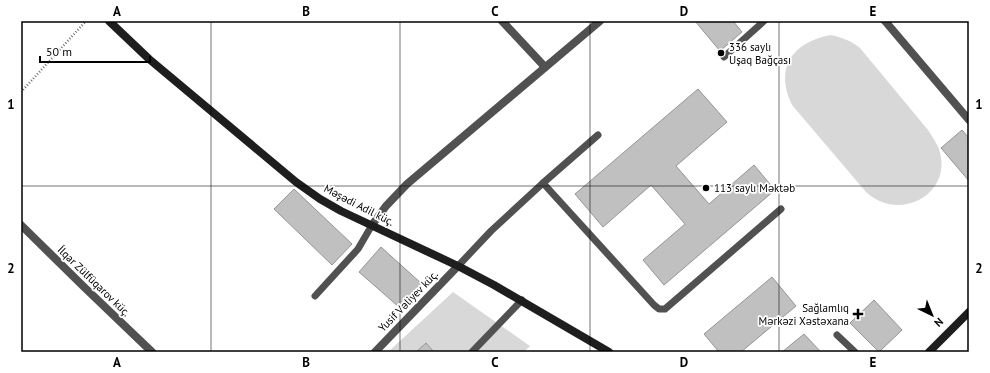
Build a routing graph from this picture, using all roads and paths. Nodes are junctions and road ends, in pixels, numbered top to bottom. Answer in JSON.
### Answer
{"nodes":[{"id":1,"x":86,"y":21,"type":"edge"},
{"id":2,"x":109,"y":21,"type":"edge"},
{"id":3,"x":502,"y":21,"type":"edge"},
{"id":4,"x":600,"y":21,"type":"edge"},
{"id":5,"x":764,"y":21,"type":"edge"},
{"id":6,"x":885,"y":21,"type":"edge"},
{"id":7,"x":724,"y":57,"type":"dead end"},
{"id":8,"x":545,"y":67,"type":"junction"},
{"id":9,"x":21,"y":92,"type":"edge"},
{"id":10,"x":969,"y":120,"type":"edge"},
{"id":11,"x":598,"y":135,"type":"dead end"},
{"id":12,"x":543,"y":182,"type":"junction"},
{"id":13,"x":781,"y":210,"type":"dead end"},
{"id":14,"x":21,"y":225,"type":"edge"},
{"id":15,"x":372,"y":225,"type":"junction"},
{"id":16,"x":458,"y":266,"type":"junction"},
{"id":17,"x":315,"y":296,"type":"dead end"},
{"id":18,"x":522,"y":300,"type":"junction"},
{"id":19,"x":969,"y":312,"type":"edge"},
{"id":20,"x":837,"y":335,"type":"dead end"},
{"id":21,"x":152,"y":352,"type":"edge"},
{"id":22,"x":375,"y":352,"type":"edge"},
{"id":23,"x":472,"y":352,"type":"edge"},
{"id":24,"x":609,"y":352,"type":"edge"},
{"id":25,"x":855,"y":352,"type":"edge"},
{"id":26,"x":929,"y":352,"type":"edge"}],
"edges":[{"from":1,"to":9,"type":"path"},
{"from":2,"to":15,"type":"street","name":"Məşədi Adil küç."},
{"from":3,"to":8,"type":"street"},
{"from":4,"to":8,"type":"street"},
{"from":5,"to":7,"type":"lane"},
{"from":6,"to":10,"type":"street"},
{"from":8,"to":15,"type":"street"},
{"from":11,"to":12,"type":"lane"},
{"from":12,"to":13,"type":"lane"},
{"from":12,"to":16,"type":"lane"},
{"from":14,"to":21,"type":"street","name":"İlqar Zülfüqarov küç."},
{"from":15,"to":16,"type":"street","name":"Məşədi Adil küç."},
{"from":15,"to":17,"type":"lane"},
{"from":16,"to":18,"type":"street","name":"Məşədi Adil küç."},
{"from":16,"to":22,"type":"street","name":"Yusif Vəliyev küç."},
{"from":18,"to":23,"type":"lane"},
{"from":18,"to":24,"type":"street","name":"Məşədi Adil küç."},
{"from":19,"to":26,"type":"street"},
{"from":20,"to":25,"type":"lane"}]}
